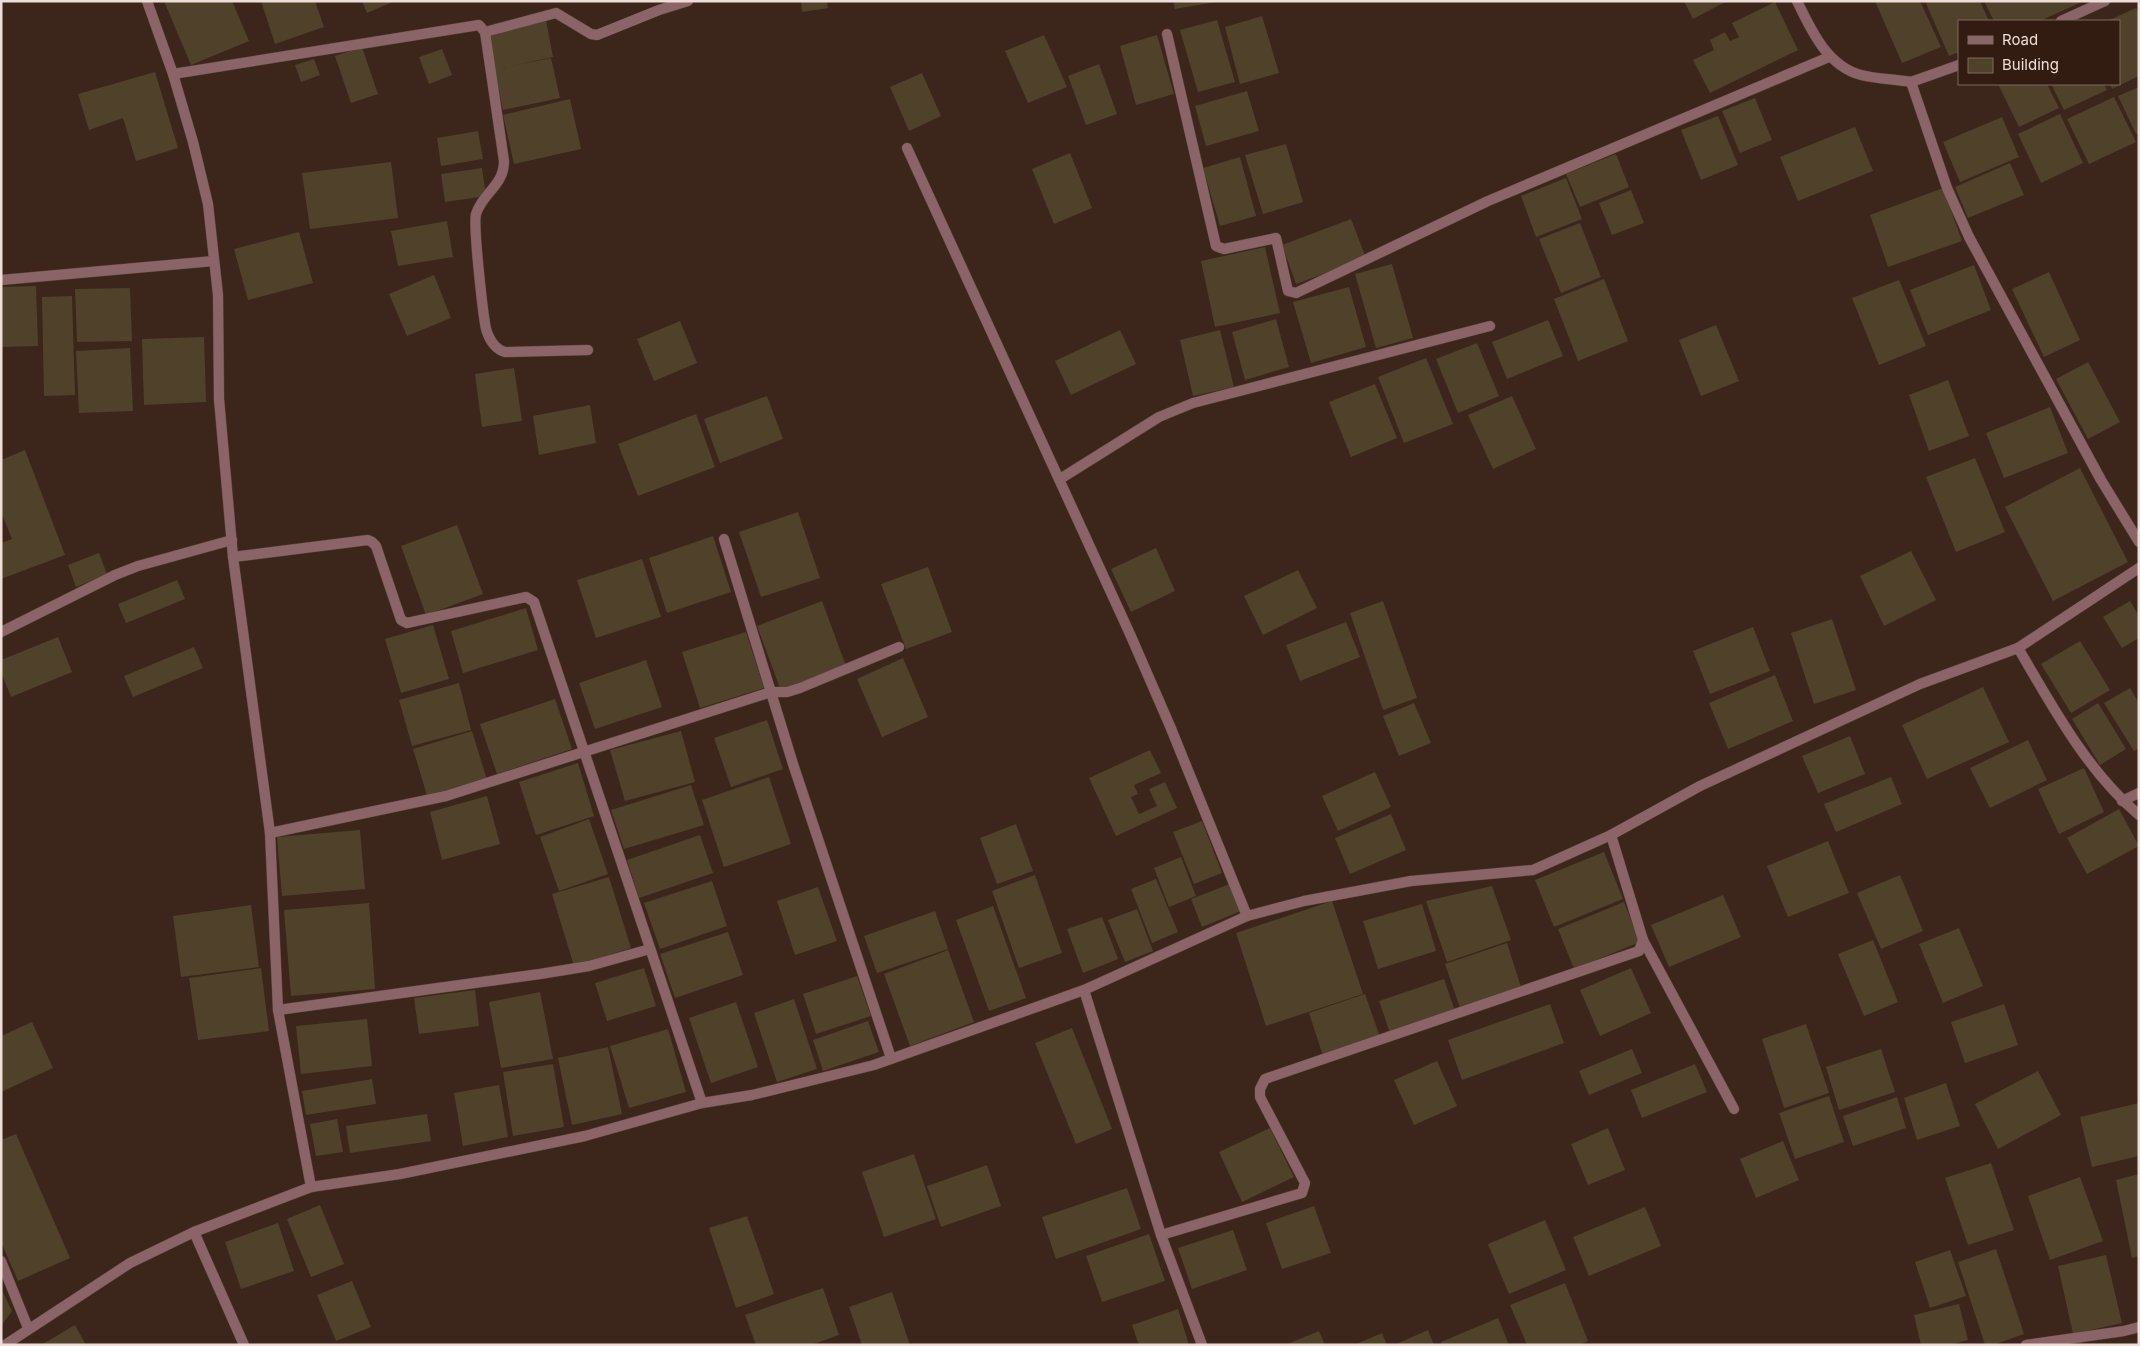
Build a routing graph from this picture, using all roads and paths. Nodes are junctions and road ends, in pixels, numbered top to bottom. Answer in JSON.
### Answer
{"nodes":[{"id":1,"x":147,"y":1,"type":"edge"},
{"id":2,"x":688,"y":1,"type":"edge"},
{"id":3,"x":1797,"y":1,"type":"edge"},
{"id":4,"x":2105,"y":1,"type":"edge"},
{"id":5,"x":2063,"y":20,"type":"edge"},
{"id":6,"x":485,"y":32,"type":"junction"},
{"id":7,"x":1167,"y":34,"type":"dead end"},
{"id":8,"x":1829,"y":57,"type":"junction"},
{"id":9,"x":1958,"y":65,"type":"edge"},
{"id":10,"x":173,"y":74,"type":"junction"},
{"id":11,"x":1911,"y":82,"type":"junction"},
{"id":12,"x":907,"y":148,"type":"dead end"},
{"id":13,"x":214,"y":261,"type":"junction"},
{"id":14,"x":1,"y":280,"type":"edge"},
{"id":15,"x":1490,"y":326,"type":"dead end"},
{"id":16,"x":588,"y":350,"type":"dead end"},
{"id":17,"x":1060,"y":479,"type":"junction"},
{"id":18,"x":724,"y":539,"type":"dead end"},
{"id":19,"x":232,"y":540,"type":"junction"},
{"id":20,"x":2139,"y":542,"type":"edge"},
{"id":21,"x":233,"y":556,"type":"junction"},
{"id":22,"x":2139,"y":568,"type":"edge"},
{"id":23,"x":1,"y":632,"type":"edge"},
{"id":24,"x":899,"y":647,"type":"dead end"},
{"id":25,"x":2018,"y":648,"type":"junction"},
{"id":26,"x":771,"y":692,"type":"junction"},
{"id":27,"x":584,"y":750,"type":"junction"},
{"id":28,"x":2139,"y":793,"type":"edge"},
{"id":29,"x":2122,"y":801,"type":"junction"},
{"id":30,"x":2139,"y":815,"type":"edge"},
{"id":31,"x":270,"y":833,"type":"junction"},
{"id":32,"x":1611,"y":835,"type":"junction"},
{"id":33,"x":1247,"y":916,"type":"junction"},
{"id":34,"x":1643,"y":940,"type":"junction"},
{"id":35,"x":650,"y":949,"type":"junction"},
{"id":36,"x":1084,"y":990,"type":"junction"},
{"id":37,"x":278,"y":1010,"type":"junction"},
{"id":38,"x":891,"y":1058,"type":"junction"},
{"id":39,"x":702,"y":1103,"type":"junction"},
{"id":40,"x":1734,"y":1109,"type":"dead end"},
{"id":41,"x":311,"y":1187,"type":"junction"},
{"id":42,"x":194,"y":1232,"type":"junction"},
{"id":43,"x":1161,"y":1235,"type":"junction"},
{"id":44,"x":1,"y":1261,"type":"edge"},
{"id":45,"x":2139,"y":1327,"type":"edge"},
{"id":46,"x":28,"y":1328,"type":"junction"},
{"id":47,"x":5,"y":1345,"type":"edge"},
{"id":48,"x":244,"y":1345,"type":"edge"},
{"id":49,"x":1202,"y":1345,"type":"edge"},
{"id":50,"x":2026,"y":1345,"type":"edge"}],
"edges":[{"from":1,"to":10,"type":"street"},
{"from":2,"to":6,"type":"street"},
{"from":3,"to":8,"type":"street"},
{"from":4,"to":5,"type":"street"},
{"from":6,"to":10,"type":"street"},
{"from":6,"to":16,"type":"street"},
{"from":7,"to":8,"type":"street"},
{"from":8,"to":11,"type":"street"},
{"from":9,"to":11,"type":"street"},
{"from":10,"to":13,"type":"street"},
{"from":11,"to":20,"type":"street"},
{"from":12,"to":17,"type":"street"},
{"from":13,"to":14,"type":"street"},
{"from":13,"to":19,"type":"street"},
{"from":15,"to":17,"type":"street"},
{"from":17,"to":33,"type":"street"},
{"from":18,"to":26,"type":"street"},
{"from":19,"to":21,"type":"street"},
{"from":19,"to":23,"type":"street"},
{"from":21,"to":27,"type":"street"},
{"from":21,"to":31,"type":"street"},
{"from":22,"to":25,"type":"street"},
{"from":24,"to":26,"type":"street"},
{"from":25,"to":29,"type":"street"},
{"from":25,"to":32,"type":"street"},
{"from":26,"to":27,"type":"street"},
{"from":26,"to":38,"type":"street"},
{"from":27,"to":31,"type":"street"},
{"from":27,"to":35,"type":"street"},
{"from":28,"to":29,"type":"street"},
{"from":29,"to":30,"type":"street"},
{"from":31,"to":37,"type":"street"},
{"from":32,"to":33,"type":"street"},
{"from":32,"to":34,"type":"street"},
{"from":33,"to":36,"type":"street"},
{"from":34,"to":40,"type":"street"},
{"from":34,"to":43,"type":"street"},
{"from":35,"to":37,"type":"street"},
{"from":35,"to":39,"type":"street"},
{"from":36,"to":38,"type":"street"},
{"from":36,"to":43,"type":"street"},
{"from":37,"to":41,"type":"street"},
{"from":38,"to":39,"type":"street"},
{"from":39,"to":41,"type":"street"},
{"from":41,"to":42,"type":"street"},
{"from":42,"to":46,"type":"street"},
{"from":42,"to":48,"type":"street"},
{"from":43,"to":49,"type":"street"},
{"from":44,"to":46,"type":"street"},
{"from":45,"to":50,"type":"street"},
{"from":46,"to":47,"type":"street"}]}
